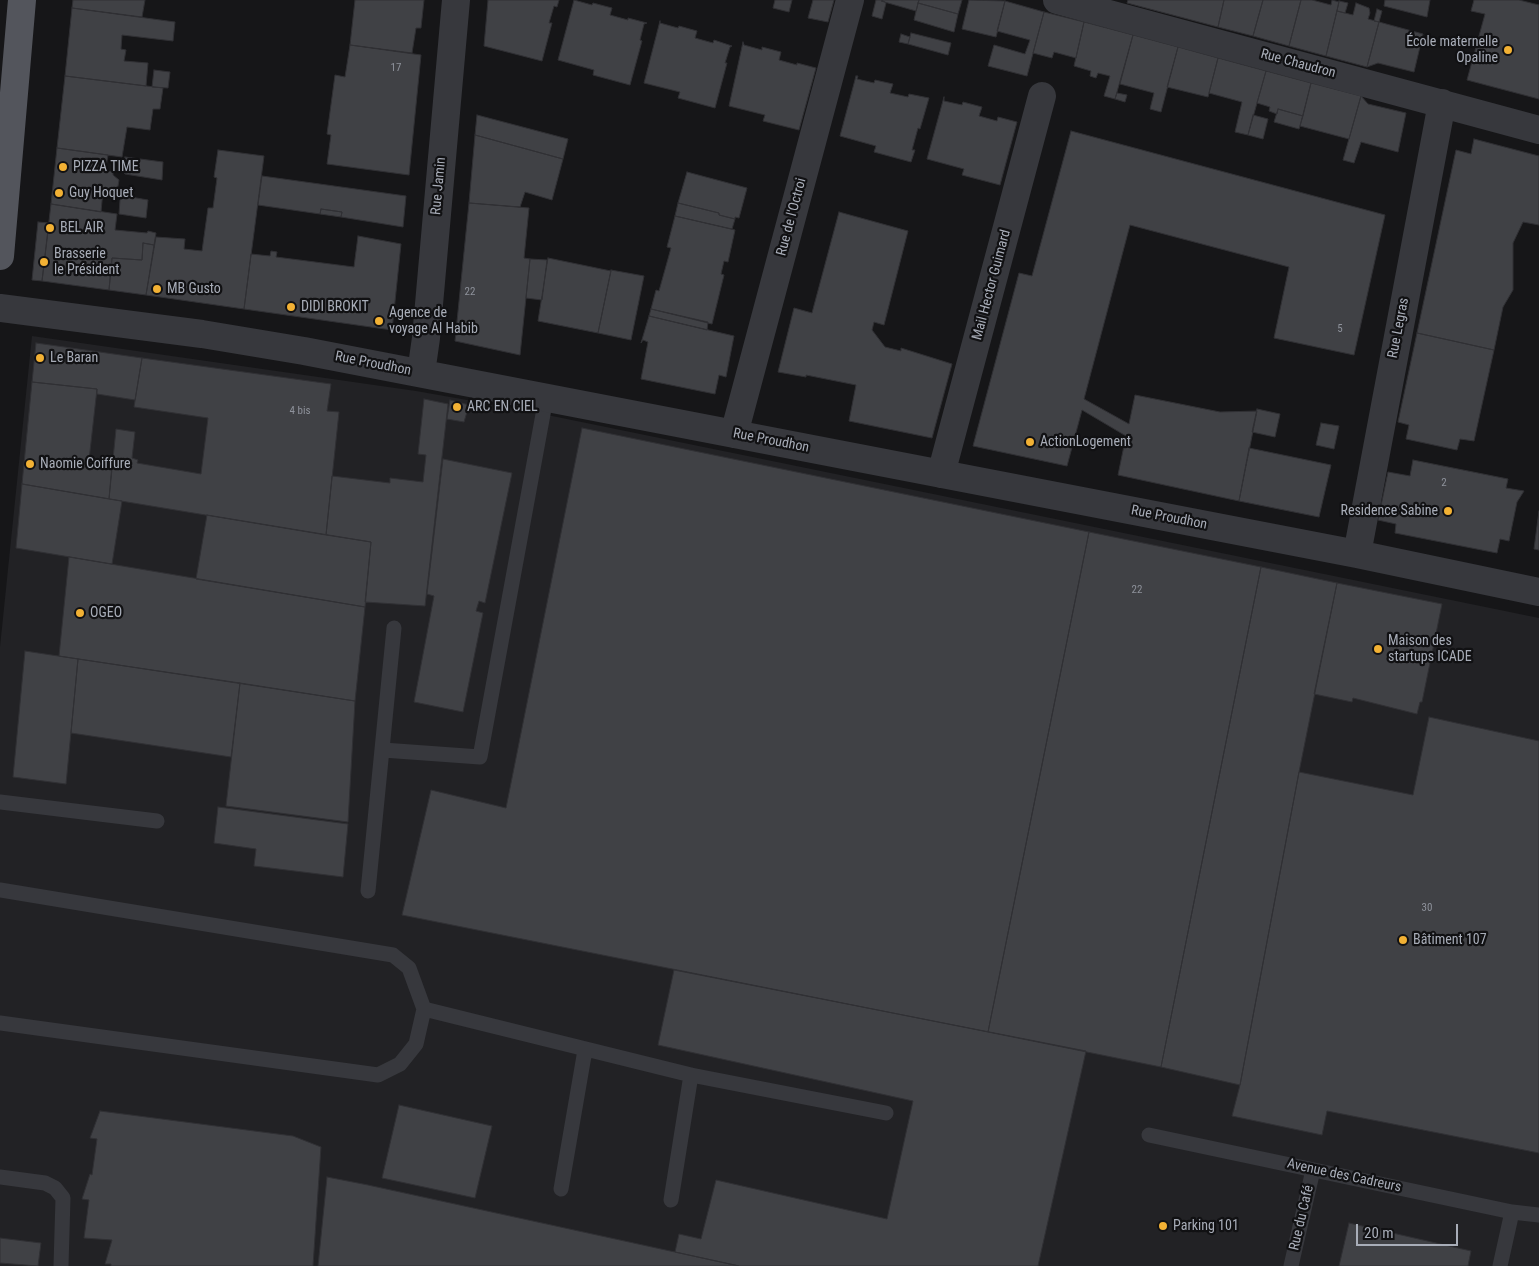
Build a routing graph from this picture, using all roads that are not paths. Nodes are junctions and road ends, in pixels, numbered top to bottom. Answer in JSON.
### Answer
{"nodes":[{"id":1,"x":22,"y":0,"type":"edge"},
{"id":2,"x":456,"y":0,"type":"edge"},
{"id":3,"x":850,"y":0,"type":"edge"},
{"id":4,"x":1058,"y":0,"type":"edge"},
{"id":5,"x":1042,"y":96,"type":"dead end"},
{"id":6,"x":1442,"y":103,"type":"junction"},
{"id":7,"x":1539,"y":130,"type":"edge"},
{"id":8,"x":0,"y":256,"type":"edge"},
{"id":9,"x":0,"y":308,"type":"edge"},
{"id":10,"x":421,"y":373,"type":"junction"},
{"id":11,"x":546,"y":398,"type":"junction"},
{"id":12,"x":734,"y":434,"type":"junction"},
{"id":13,"x":941,"y":474,"type":"junction"},
{"id":14,"x":1357,"y":554,"type":"junction"},
{"id":15,"x":1539,"y":592,"type":"edge"},
{"id":16,"x":394,"y":628,"type":"dead end"},
{"id":17,"x":383,"y":750,"type":"junction"},
{"id":18,"x":0,"y":802,"type":"edge"},
{"id":19,"x":157,"y":821,"type":"dead end"},
{"id":20,"x":0,"y":890,"type":"edge"},
{"id":21,"x":368,"y":891,"type":"dead end"},
{"id":22,"x":424,"y":1009,"type":"junction"},
{"id":23,"x":0,"y":1023,"type":"edge"},
{"id":24,"x":585,"y":1050,"type":"junction"},
{"id":25,"x":691,"y":1074,"type":"junction"},
{"id":26,"x":886,"y":1113,"type":"dead end"},
{"id":27,"x":1148,"y":1135,"type":"dead end"},
{"id":28,"x":1314,"y":1170,"type":"junction"},
{"id":29,"x":0,"y":1177,"type":"edge"},
{"id":30,"x":561,"y":1188,"type":"dead end"},
{"id":31,"x":671,"y":1200,"type":"dead end"},
{"id":32,"x":1512,"y":1212,"type":"junction"},
{"id":33,"x":1539,"y":1215,"type":"edge"},
{"id":34,"x":61,"y":1266,"type":"edge"},
{"id":35,"x":1291,"y":1266,"type":"edge"},
{"id":36,"x":1500,"y":1266,"type":"edge"}],
"edges":[{"from":1,"to":8,"type":"main road"},
{"from":2,"to":10,"type":"street","name":"Rue Jamin"},
{"from":3,"to":12,"type":"street","name":"Rue de l'Octroi"},
{"from":4,"to":6,"type":"street","name":"Rue Chaudron"},
{"from":5,"to":13,"type":"street","name":"Mail Hector Guimard"},
{"from":6,"to":7,"type":"street","name":"Rue Chaudron"},
{"from":6,"to":14,"type":"street","name":"Rue Legras"},
{"from":9,"to":10,"type":"street","name":"Rue Proudhon"},
{"from":10,"to":11,"type":"street","name":"Rue Proudhon"},
{"from":11,"to":12,"type":"street","name":"Rue Proudhon"},
{"from":11,"to":17,"type":"lane"},
{"from":12,"to":13,"type":"street","name":"Rue Proudhon"},
{"from":13,"to":14,"type":"street","name":"Rue Proudhon"},
{"from":14,"to":15,"type":"street","name":"Rue Proudhon"},
{"from":16,"to":17,"type":"lane"},
{"from":17,"to":21,"type":"lane"},
{"from":18,"to":19,"type":"lane"},
{"from":20,"to":22,"type":"lane"},
{"from":22,"to":23,"type":"lane"},
{"from":22,"to":24,"type":"lane"},
{"from":24,"to":25,"type":"lane"},
{"from":24,"to":30,"type":"lane"},
{"from":25,"to":26,"type":"lane"},
{"from":25,"to":31,"type":"lane"},
{"from":27,"to":28,"type":"lane","name":"Avenue des Cadreurs"},
{"from":28,"to":32,"type":"lane","name":"Avenue des Cadreurs"},
{"from":28,"to":35,"type":"lane","name":"Rue du Café"},
{"from":29,"to":34,"type":"lane"},
{"from":32,"to":33,"type":"lane","name":"Avenue des Cadreurs"},
{"from":32,"to":36,"type":"lane"}]}
